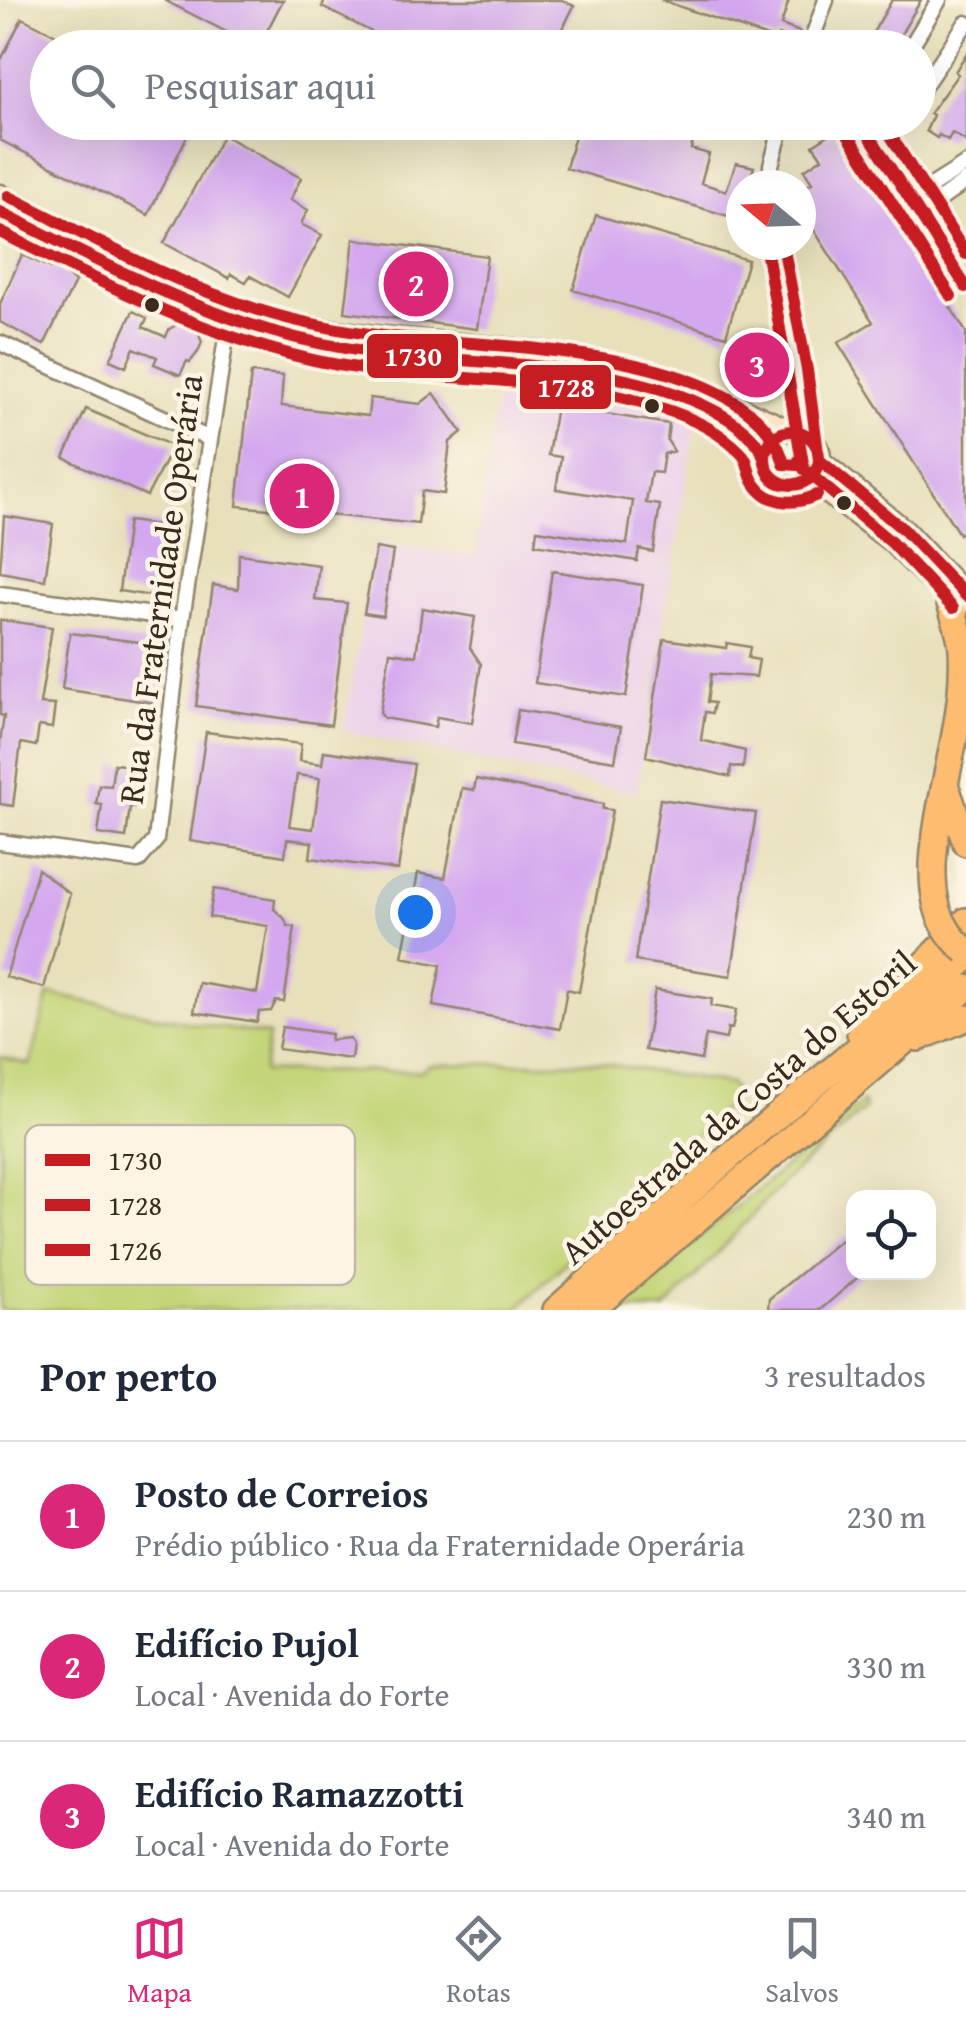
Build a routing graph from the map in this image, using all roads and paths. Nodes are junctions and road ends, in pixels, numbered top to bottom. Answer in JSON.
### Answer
{"nodes":[{"id":1,"x":826,"y":0,"type":"edge"},
{"id":2,"x":940,"y":0,"type":"edge"},
{"id":3,"x":966,"y":23,"type":"edge"},
{"id":4,"x":815,"y":30,"type":"edge"},
{"id":5,"x":921,"y":30,"type":"edge"},
{"id":6,"x":936,"y":72,"type":"edge"},
{"id":7,"x":778,"y":140,"type":"edge"},
{"id":8,"x":873,"y":140,"type":"edge"},
{"id":9,"x":966,"y":164,"type":"edge"},
{"id":10,"x":772,"y":170,"type":"edge"},
{"id":11,"x":966,"y":181,"type":"edge"},
{"id":12,"x":0,"y":195,"type":"edge"},
{"id":13,"x":911,"y":200,"type":"junction"},
{"id":14,"x":0,"y":212,"type":"edge"},
{"id":15,"x":920,"y":214,"type":"junction"},
{"id":16,"x":786,"y":260,"type":"edge"},
{"id":17,"x":966,"y":287,"type":"edge"},
{"id":18,"x":229,"y":319,"type":"junction"},
{"id":19,"x":0,"y":342,"type":"edge"},
{"id":20,"x":808,"y":390,"type":"junction"},
{"id":21,"x":791,"y":430,"type":"junction"},
{"id":22,"x":208,"y":438,"type":"junction"},
{"id":23,"x":818,"y":452,"type":"junction"},
{"id":24,"x":764,"y":453,"type":"junction"},
{"id":25,"x":809,"y":479,"type":"junction"},
{"id":26,"x":0,"y":594,"type":"edge"},
{"id":27,"x":957,"y":597,"type":"edge"},
{"id":28,"x":966,"y":617,"type":"edge"},
{"id":29,"x":182,"y":619,"type":"junction"},
{"id":30,"x":962,"y":706,"type":"edge"},
{"id":31,"x":946,"y":785,"type":"junction"},
{"id":32,"x":0,"y":842,"type":"edge"},
{"id":33,"x":966,"y":843,"type":"edge"},
{"id":34,"x":966,"y":920,"type":"edge"},
{"id":35,"x":966,"y":951,"type":"edge"},
{"id":36,"x":966,"y":959,"type":"edge"},
{"id":37,"x":966,"y":988,"type":"edge"},
{"id":38,"x":966,"y":1018,"type":"edge"},
{"id":39,"x":900,"y":1046,"type":"junction"},
{"id":40,"x":843,"y":1063,"type":"junction"},
{"id":41,"x":556,"y":1310,"type":"edge"},
{"id":42,"x":591,"y":1310,"type":"edge"}],
"edges":[{"from":1,"to":4,"type":"street"},
{"from":2,"to":5,"type":"street"},
{"from":3,"to":6,"type":"street"},
{"from":7,"to":10,"type":"street"},
{"from":8,"to":13,"type":"street"},
{"from":9,"to":13,"type":"street"},
{"from":11,"to":15,"type":"street"},
{"from":12,"to":21,"type":"street"},
{"from":13,"to":15,"type":"street"},
{"from":14,"to":18,"type":"street"},
{"from":15,"to":17,"type":"street"},
{"from":16,"to":20,"type":"street"},
{"from":18,"to":22,"type":"street","name":"Rua da Fraternidade Operária"},
{"from":18,"to":24,"type":"street"},
{"from":19,"to":22,"type":"street"},
{"from":20,"to":21,"type":"street"},
{"from":20,"to":23,"type":"street"},
{"from":21,"to":23,"type":"street"},
{"from":21,"to":24,"type":"street"},
{"from":22,"to":29,"type":"street","name":"Rua da Fraternidade Operária"},
{"from":23,"to":25,"type":"street"},
{"from":23,"to":27,"type":"street"},
{"from":24,"to":25,"type":"street"},
{"from":25,"to":27,"type":"street"},
{"from":26,"to":29,"type":"street"},
{"from":27,"to":28,"type":"street"},
{"from":27,"to":30,"type":"highway"},
{"from":29,"to":32,"type":"street","name":"Rua da Fraternidade Operária"},
{"from":30,"to":31,"type":"highway"},
{"from":31,"to":33,"type":"highway"},
{"from":31,"to":35,"type":"highway","bridge":true},
{"from":34,"to":40,"type":"highway"},
{"from":36,"to":40,"type":"highway","name":"Autoestrada da Costa do Estoril"},
{"from":37,"to":39,"type":"highway","name":"Autoestrada da Costa do Estoril"},
{"from":38,"to":39,"type":"highway"},
{"from":39,"to":42,"type":"highway","name":"Autoestrada da Costa do Estoril"},
{"from":40,"to":41,"type":"highway","name":"Autoestrada da Costa do Estoril"}]}
